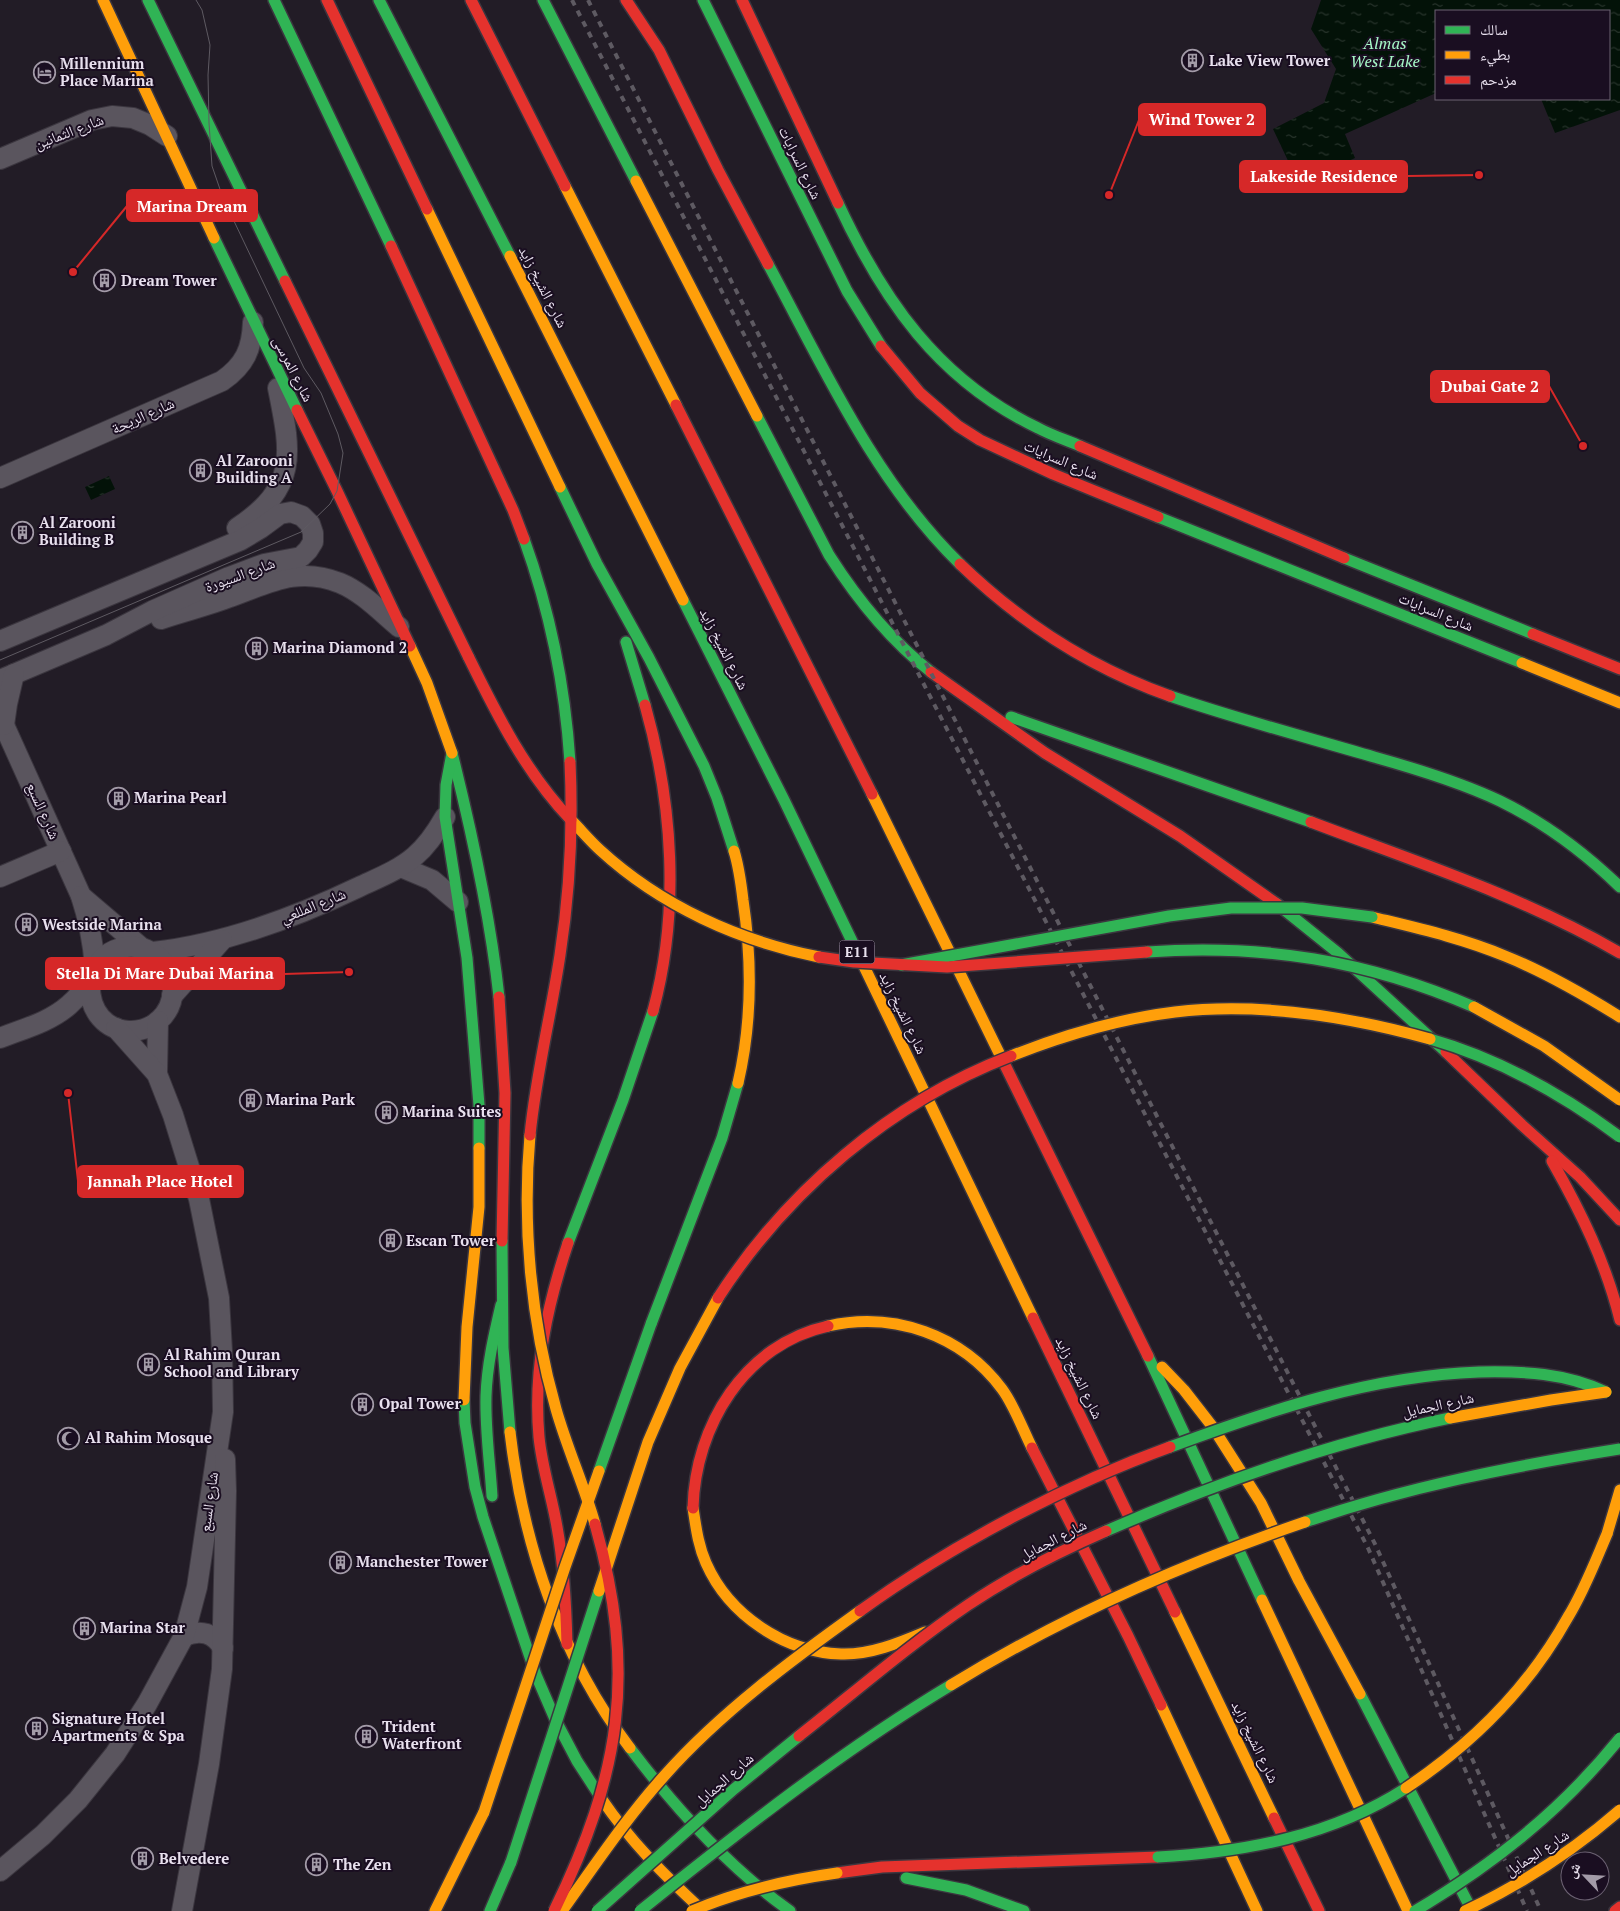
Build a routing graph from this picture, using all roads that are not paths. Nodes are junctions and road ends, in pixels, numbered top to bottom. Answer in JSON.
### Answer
{"nodes":[{"id":1,"x":103,"y":0,"type":"edge"},
{"id":2,"x":148,"y":0,"type":"edge"},
{"id":3,"x":274,"y":0,"type":"edge"},
{"id":4,"x":327,"y":0,"type":"edge"},
{"id":5,"x":379,"y":0,"type":"edge"},
{"id":6,"x":472,"y":0,"type":"edge"},
{"id":7,"x":543,"y":0,"type":"edge"},
{"id":8,"x":626,"y":0,"type":"edge"},
{"id":9,"x":702,"y":0,"type":"edge"},
{"id":10,"x":742,"y":0,"type":"edge"},
{"id":11,"x":361,"y":97,"type":"dead end"},
{"id":12,"x":167,"y":136,"type":"junction"},
{"id":13,"x":400,"y":156,"type":"junction"},
{"id":14,"x":0,"y":159,"type":"edge"},
{"id":15,"x":813,"y":170,"type":"junction"},
{"id":16,"x":792,"y":180,"type":"junction"},
{"id":17,"x":253,"y":322,"type":"junction"},
{"id":18,"x":273,"y":362,"type":"junction"},
{"id":19,"x":0,"y":478,"type":"edge"},
{"id":20,"x":597,"y":564,"type":"junction"},
{"id":21,"x":162,"y":571,"type":"junction"},
{"id":22,"x":400,"y":628,"type":"junction"},
{"id":23,"x":106,"y":635,"type":"junction"},
{"id":24,"x":4,"y":636,"type":"edge"},
{"id":25,"x":1620,"y":669,"type":"edge"},
{"id":26,"x":7,"y":677,"type":"edge"},
{"id":27,"x":975,"y":702,"type":"junction"},
{"id":28,"x":1620,"y":703,"type":"edge"},
{"id":29,"x":2,"y":724,"type":"edge"},
{"id":30,"x":452,"y":753,"type":"junction"},
{"id":31,"x":445,"y":817,"type":"junction"},
{"id":32,"x":61,"y":851,"type":"junction"},
{"id":33,"x":401,"y":866,"type":"junction"},
{"id":34,"x":0,"y":876,"type":"edge"},
{"id":35,"x":1620,"y":887,"type":"edge"},
{"id":36,"x":81,"y":896,"type":"junction"},
{"id":37,"x":458,"y":902,"type":"junction"},
{"id":38,"x":222,"y":940,"type":"junction"},
{"id":39,"x":148,"y":950,"type":"junction"},
{"id":40,"x":1620,"y":953,"type":"edge"},
{"id":41,"x":901,"y":964,"type":"junction"},
{"id":42,"x":92,"y":973,"type":"junction"},
{"id":43,"x":172,"y":996,"type":"junction"},
{"id":44,"x":56,"y":1016,"type":"junction"},
{"id":45,"x":1620,"y":1017,"type":"edge"},
{"id":46,"x":158,"y":1021,"type":"junction"},
{"id":47,"x":108,"y":1023,"type":"junction"},
{"id":48,"x":0,"y":1038,"type":"edge"},
{"id":49,"x":157,"y":1074,"type":"junction"},
{"id":50,"x":1620,"y":1100,"type":"edge"},
{"id":51,"x":1620,"y":1137,"type":"edge"},
{"id":52,"x":1543,"y":1146,"type":"junction"},
{"id":53,"x":1620,"y":1220,"type":"edge"},
{"id":54,"x":501,"y":1305,"type":"junction"},
{"id":55,"x":1620,"y":1320,"type":"edge"},
{"id":56,"x":1145,"y":1350,"type":"junction"},
{"id":57,"x":1606,"y":1392,"type":"junction"},
{"id":58,"x":1620,"y":1392,"type":"edge"},
{"id":59,"x":223,"y":1412,"type":"junction"},
{"id":60,"x":1620,"y":1449,"type":"edge"},
{"id":61,"x":1620,"y":1490,"type":"edge"},
{"id":62,"x":496,"y":1552,"type":"junction"},
{"id":63,"x":936,"y":1628,"type":"junction"},
{"id":64,"x":184,"y":1636,"type":"junction"},
{"id":65,"x":567,"y":1644,"type":"junction"},
{"id":66,"x":223,"y":1648,"type":"junction"},
{"id":67,"x":1620,"y":1738,"type":"edge"},
{"id":68,"x":1620,"y":1810,"type":"edge"},
{"id":69,"x":484,"y":1812,"type":"junction"},
{"id":70,"x":475,"y":1856,"type":"dead end"},
{"id":71,"x":0,"y":1871,"type":"edge"},
{"id":72,"x":837,"y":1874,"type":"junction"},
{"id":73,"x":1620,"y":1907,"type":"edge"},
{"id":74,"x":182,"y":1911,"type":"edge"},
{"id":75,"x":435,"y":1911,"type":"edge"},
{"id":76,"x":490,"y":1911,"type":"edge"},
{"id":77,"x":554,"y":1911,"type":"edge"},
{"id":78,"x":562,"y":1911,"type":"edge"},
{"id":79,"x":597,"y":1911,"type":"edge"},
{"id":80,"x":640,"y":1911,"type":"edge"},
{"id":81,"x":692,"y":1911,"type":"edge"},
{"id":82,"x":703,"y":1911,"type":"edge"},
{"id":83,"x":790,"y":1911,"type":"edge"},
{"id":84,"x":1024,"y":1911,"type":"edge"},
{"id":85,"x":1257,"y":1911,"type":"edge"},
{"id":86,"x":1319,"y":1911,"type":"edge"},
{"id":87,"x":1408,"y":1911,"type":"edge"},
{"id":88,"x":1415,"y":1911,"type":"edge"},
{"id":89,"x":1465,"y":1911,"type":"edge"},
{"id":90,"x":1472,"y":1911,"type":"edge"},
{"id":91,"x":1615,"y":1911,"type":"edge"}],
"edges":[{"from":1,"to":12,"type":"main road","name":"شارع المرسى"},
{"from":2,"to":41,"type":"main road","name":"شارع المرسى","bridge":true},
{"from":3,"to":77,"type":"main road","bridge":true},
{"from":4,"to":13,"type":"main road"},
{"from":5,"to":86,"type":"main road","name":"شارع الشيخ زايد","number":"E11"},
{"from":6,"to":56,"type":"main road"},
{"from":7,"to":27,"type":"main road"},
{"from":8,"to":35,"type":"main road"},
{"from":9,"to":16,"type":"main road","name":"شارع السرايات"},
{"from":10,"to":15,"type":"main road","name":"شارع السرايات"},
{"from":11,"to":13,"type":"main road"},
{"from":12,"to":14,"type":"street","name":"شارع الثمانين"},
{"from":12,"to":17,"type":"main road","name":"شارع المرسى"},
{"from":13,"to":20,"type":"main road"},
{"from":15,"to":16,"type":"main road"},
{"from":15,"to":25,"type":"main road","name":"شارع السرايات"},
{"from":16,"to":28,"type":"main road","name":"شارع السرايات"},
{"from":17,"to":18,"type":"main road","name":"شارع المرسى"},
{"from":17,"to":19,"type":"street","name":"شارع الريحة"},
{"from":18,"to":21,"type":"street","name":"شارع السيورة"},
{"from":18,"to":22,"type":"main road","name":"شارع المرسى"},
{"from":20,"to":65,"type":"main road"},
{"from":20,"to":69,"type":"main road","bridge":true},
{"from":21,"to":23,"type":"street","name":"شارع السيورة"},
{"from":21,"to":24,"type":"street","name":"شارع السيورة"},
{"from":22,"to":23,"type":"street","name":"شارع السيورة"},
{"from":22,"to":30,"type":"main road","name":"شارع المرسى"},
{"from":23,"to":26,"type":"street","name":"شارع السيورة"},
{"from":26,"to":29,"type":"street","name":"شارع السبع"},
{"from":27,"to":40,"type":"main road"},
{"from":27,"to":52,"type":"main road"},
{"from":29,"to":32,"type":"street","name":"شارع السبع"},
{"from":30,"to":31,"type":"main road"},
{"from":30,"to":54,"type":"main road","name":"شارع المرسى"},
{"from":31,"to":33,"type":"street","name":"شارع المللعي"},
{"from":31,"to":37,"type":"main road"},
{"from":32,"to":34,"type":"street"},
{"from":32,"to":36,"type":"street","name":"شارع السبع"},
{"from":33,"to":37,"type":"street"},
{"from":33,"to":38,"type":"street","name":"شارع المللعي"},
{"from":36,"to":39,"type":"street","name":"شارع السبع"},
{"from":36,"to":42,"type":"street","name":"شارع السبع"},
{"from":37,"to":62,"type":"main road"},
{"from":38,"to":39,"type":"street","name":"شارع المللعي"},
{"from":38,"to":43,"type":"street","name":"شارع المللعي"},
{"from":39,"to":42,"type":"street"},
{"from":39,"to":43,"type":"street"},
{"from":41,"to":45,"type":"main road","bridge":true},
{"from":41,"to":50,"type":"main road","bridge":true},
{"from":42,"to":44,"type":"street"},
{"from":42,"to":47,"type":"street"},
{"from":43,"to":46,"type":"street"},
{"from":44,"to":47,"type":"street"},
{"from":44,"to":48,"type":"street"},
{"from":46,"to":47,"type":"street"},
{"from":46,"to":49,"type":"street","name":"شارع السبع"},
{"from":47,"to":49,"type":"street","name":"شارع السبع"},
{"from":49,"to":59,"type":"street","name":"شارع السبع"},
{"from":51,"to":76,"type":"main road","bridge":true},
{"from":52,"to":53,"type":"main road"},
{"from":52,"to":55,"type":"main road"},
{"from":54,"to":62,"type":"main road"},
{"from":54,"to":65,"type":"main road"},
{"from":56,"to":87,"type":"main road"},
{"from":56,"to":90,"type":"main road"},
{"from":57,"to":58,"type":"main road","name":"شارع الجمايل"},
{"from":57,"to":63,"type":"main road","name":"شارع الجمايل","bridge":true},
{"from":57,"to":78,"type":"main road","bridge":true},
{"from":59,"to":64,"type":"street","name":"شارع السبع"},
{"from":59,"to":66,"type":"street"},
{"from":60,"to":80,"type":"main road","bridge":true},
{"from":61,"to":72,"type":"main road","bridge":true},
{"from":62,"to":82,"type":"main road"},
{"from":63,"to":79,"type":"main road","name":"شارع الجمايل","bridge":true},
{"from":63,"to":85,"type":"main road","bridge":true},
{"from":64,"to":66,"type":"street"},
{"from":64,"to":71,"type":"street","name":"شارع السبع"},
{"from":65,"to":83,"type":"main road"},
{"from":66,"to":74,"type":"street"},
{"from":67,"to":88,"type":"main road","bridge":true},
{"from":68,"to":89,"type":"main road","name":"شارع الجمايل","bridge":true},
{"from":69,"to":70,"type":"main road"},
{"from":69,"to":75,"type":"main road"},
{"from":72,"to":81,"type":"main road","bridge":true},
{"from":72,"to":84,"type":"main road"},
{"from":73,"to":91,"type":"main road"}]}
